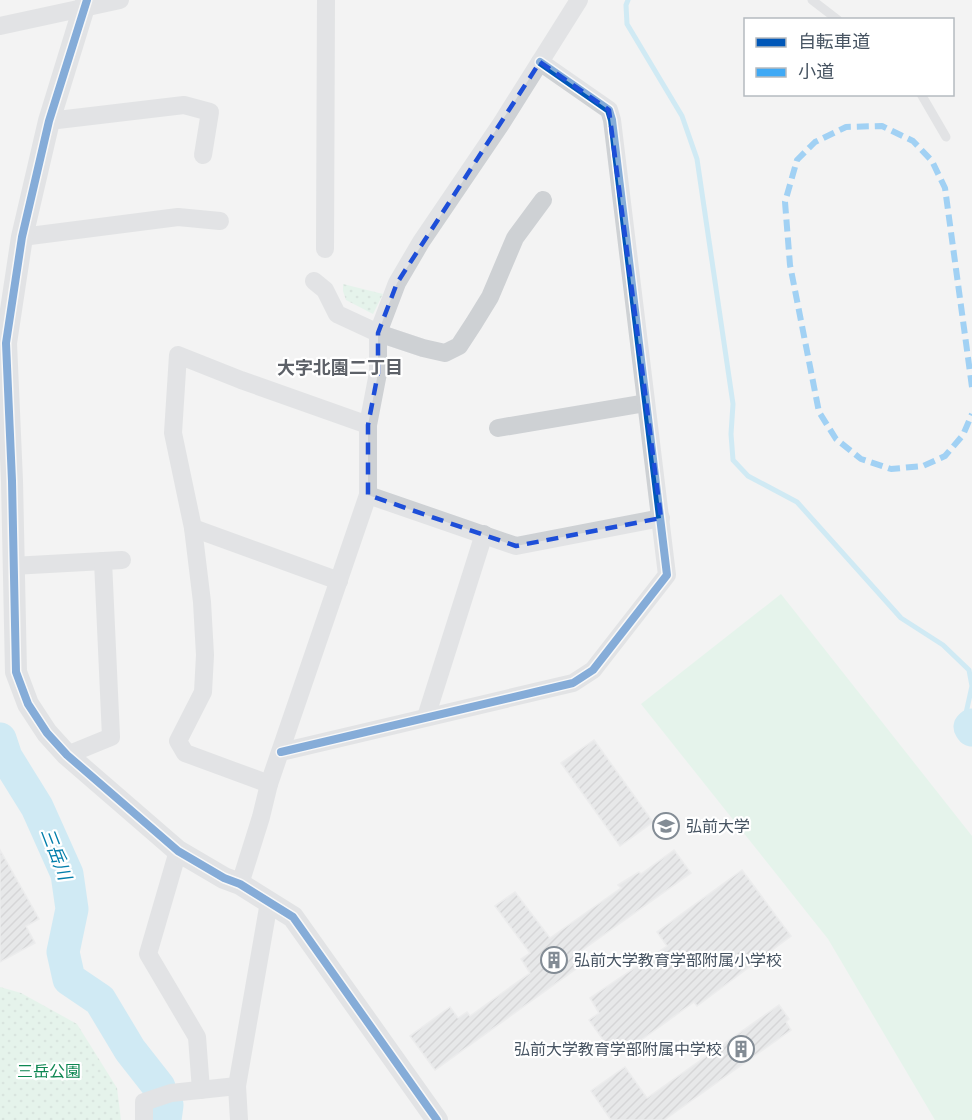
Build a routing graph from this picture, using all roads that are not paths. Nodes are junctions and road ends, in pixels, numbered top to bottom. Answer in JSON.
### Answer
{"nodes":[{"id":1,"x":120,"y":0,"type":"edge"},
{"id":2,"x":326,"y":0,"type":"edge"},
{"id":3,"x":579,"y":0,"type":"edge"},
{"id":4,"x":812,"y":0,"type":"edge"},
{"id":5,"x":86,"y":3,"type":"edge"},
{"id":6,"x":835,"y":18,"type":"edge"},
{"id":7,"x":0,"y":26,"type":"edge"},
{"id":8,"x":540,"y":62,"type":"junction"},
{"id":9,"x":922,"y":96,"type":"edge"},
{"id":10,"x":49,"y":121,"type":"junction"},
{"id":11,"x":946,"y":137,"type":"dead end"},
{"id":12,"x":203,"y":155,"type":"dead end"},
{"id":13,"x":543,"y":200,"type":"dead end"},
{"id":14,"x":220,"y":221,"type":"dead end"},
{"id":15,"x":22,"y":237,"type":"junction"},
{"id":16,"x":325,"y":249,"type":"dead end"},
{"id":17,"x":314,"y":281,"type":"dead end"},
{"id":18,"x":378,"y":333,"type":"junction"},
{"id":19,"x":3,"y":342,"type":"edge"},
{"id":20,"x":646,"y":403,"type":"junction"},
{"id":21,"x":368,"y":425,"type":"junction"},
{"id":22,"x":498,"y":428,"type":"dead end"},
{"id":23,"x":6,"y":481,"type":"edge"},
{"id":24,"x":368,"y":495,"type":"junction"},
{"id":25,"x":661,"y":518,"type":"junction"},
{"id":26,"x":193,"y":528,"type":"junction"},
{"id":27,"x":484,"y":534,"type":"junction"},
{"id":28,"x":122,"y":560,"type":"dead end"},
{"id":29,"x":103,"y":561,"type":"junction"},
{"id":30,"x":12,"y":566,"type":"junction"},
{"id":31,"x":339,"y":581,"type":"junction"},
{"id":32,"x":426,"y":717,"type":"junction"},
{"id":33,"x":281,"y":752,"type":"junction"},
{"id":34,"x":67,"y":755,"type":"junction"},
{"id":35,"x":269,"y":784,"type":"junction"},
{"id":36,"x":178,"y":851,"type":"junction"},
{"id":37,"x":240,"y":884,"type":"junction"},
{"id":38,"x":268,"y":902,"type":"junction"},
{"id":39,"x":237,"y":1086,"type":"junction"},
{"id":40,"x":201,"y":1090,"type":"junction"},
{"id":41,"x":144,"y":1120,"type":"edge"},
{"id":42,"x":239,"y":1120,"type":"edge"},
{"id":43,"x":437,"y":1120,"type":"edge"}],
"edges":[{"from":1,"to":5,"type":"street"},
{"from":2,"to":16,"type":"street"},
{"from":3,"to":8,"type":"street"},
{"from":4,"to":6,"type":"lane"},
{"from":5,"to":7,"type":"street"},
{"from":5,"to":10,"type":"street"},
{"from":8,"to":18,"type":"street"},
{"from":8,"to":20,"type":"street"},
{"from":9,"to":11,"type":"lane"},
{"from":10,"to":12,"type":"street"},
{"from":10,"to":15,"type":"street"},
{"from":13,"to":18,"type":"street"},
{"from":14,"to":15,"type":"street"},
{"from":15,"to":19,"type":"street"},
{"from":17,"to":18,"type":"street"},
{"from":18,"to":21,"type":"street"},
{"from":19,"to":23,"type":"street"},
{"from":20,"to":22,"type":"street"},
{"from":20,"to":25,"type":"street"},
{"from":21,"to":24,"type":"street"},
{"from":21,"to":26,"type":"street"},
{"from":23,"to":30,"type":"street"},
{"from":24,"to":27,"type":"street"},
{"from":24,"to":31,"type":"street"},
{"from":25,"to":27,"type":"street"},
{"from":25,"to":32,"type":"street"},
{"from":26,"to":31,"type":"street"},
{"from":26,"to":35,"type":"street"},
{"from":27,"to":32,"type":"street"},
{"from":28,"to":29,"type":"street"},
{"from":29,"to":30,"type":"street"},
{"from":29,"to":34,"type":"street"},
{"from":30,"to":34,"type":"street"},
{"from":31,"to":33,"type":"street"},
{"from":32,"to":33,"type":"street"},
{"from":33,"to":35,"type":"street"},
{"from":34,"to":36,"type":"street"},
{"from":35,"to":37,"type":"street"},
{"from":36,"to":37,"type":"street"},
{"from":36,"to":40,"type":"street"},
{"from":37,"to":38,"type":"street"},
{"from":38,"to":39,"type":"street"},
{"from":38,"to":43,"type":"street"},
{"from":39,"to":40,"type":"street"},
{"from":39,"to":42,"type":"street"},
{"from":40,"to":41,"type":"street"}]}
